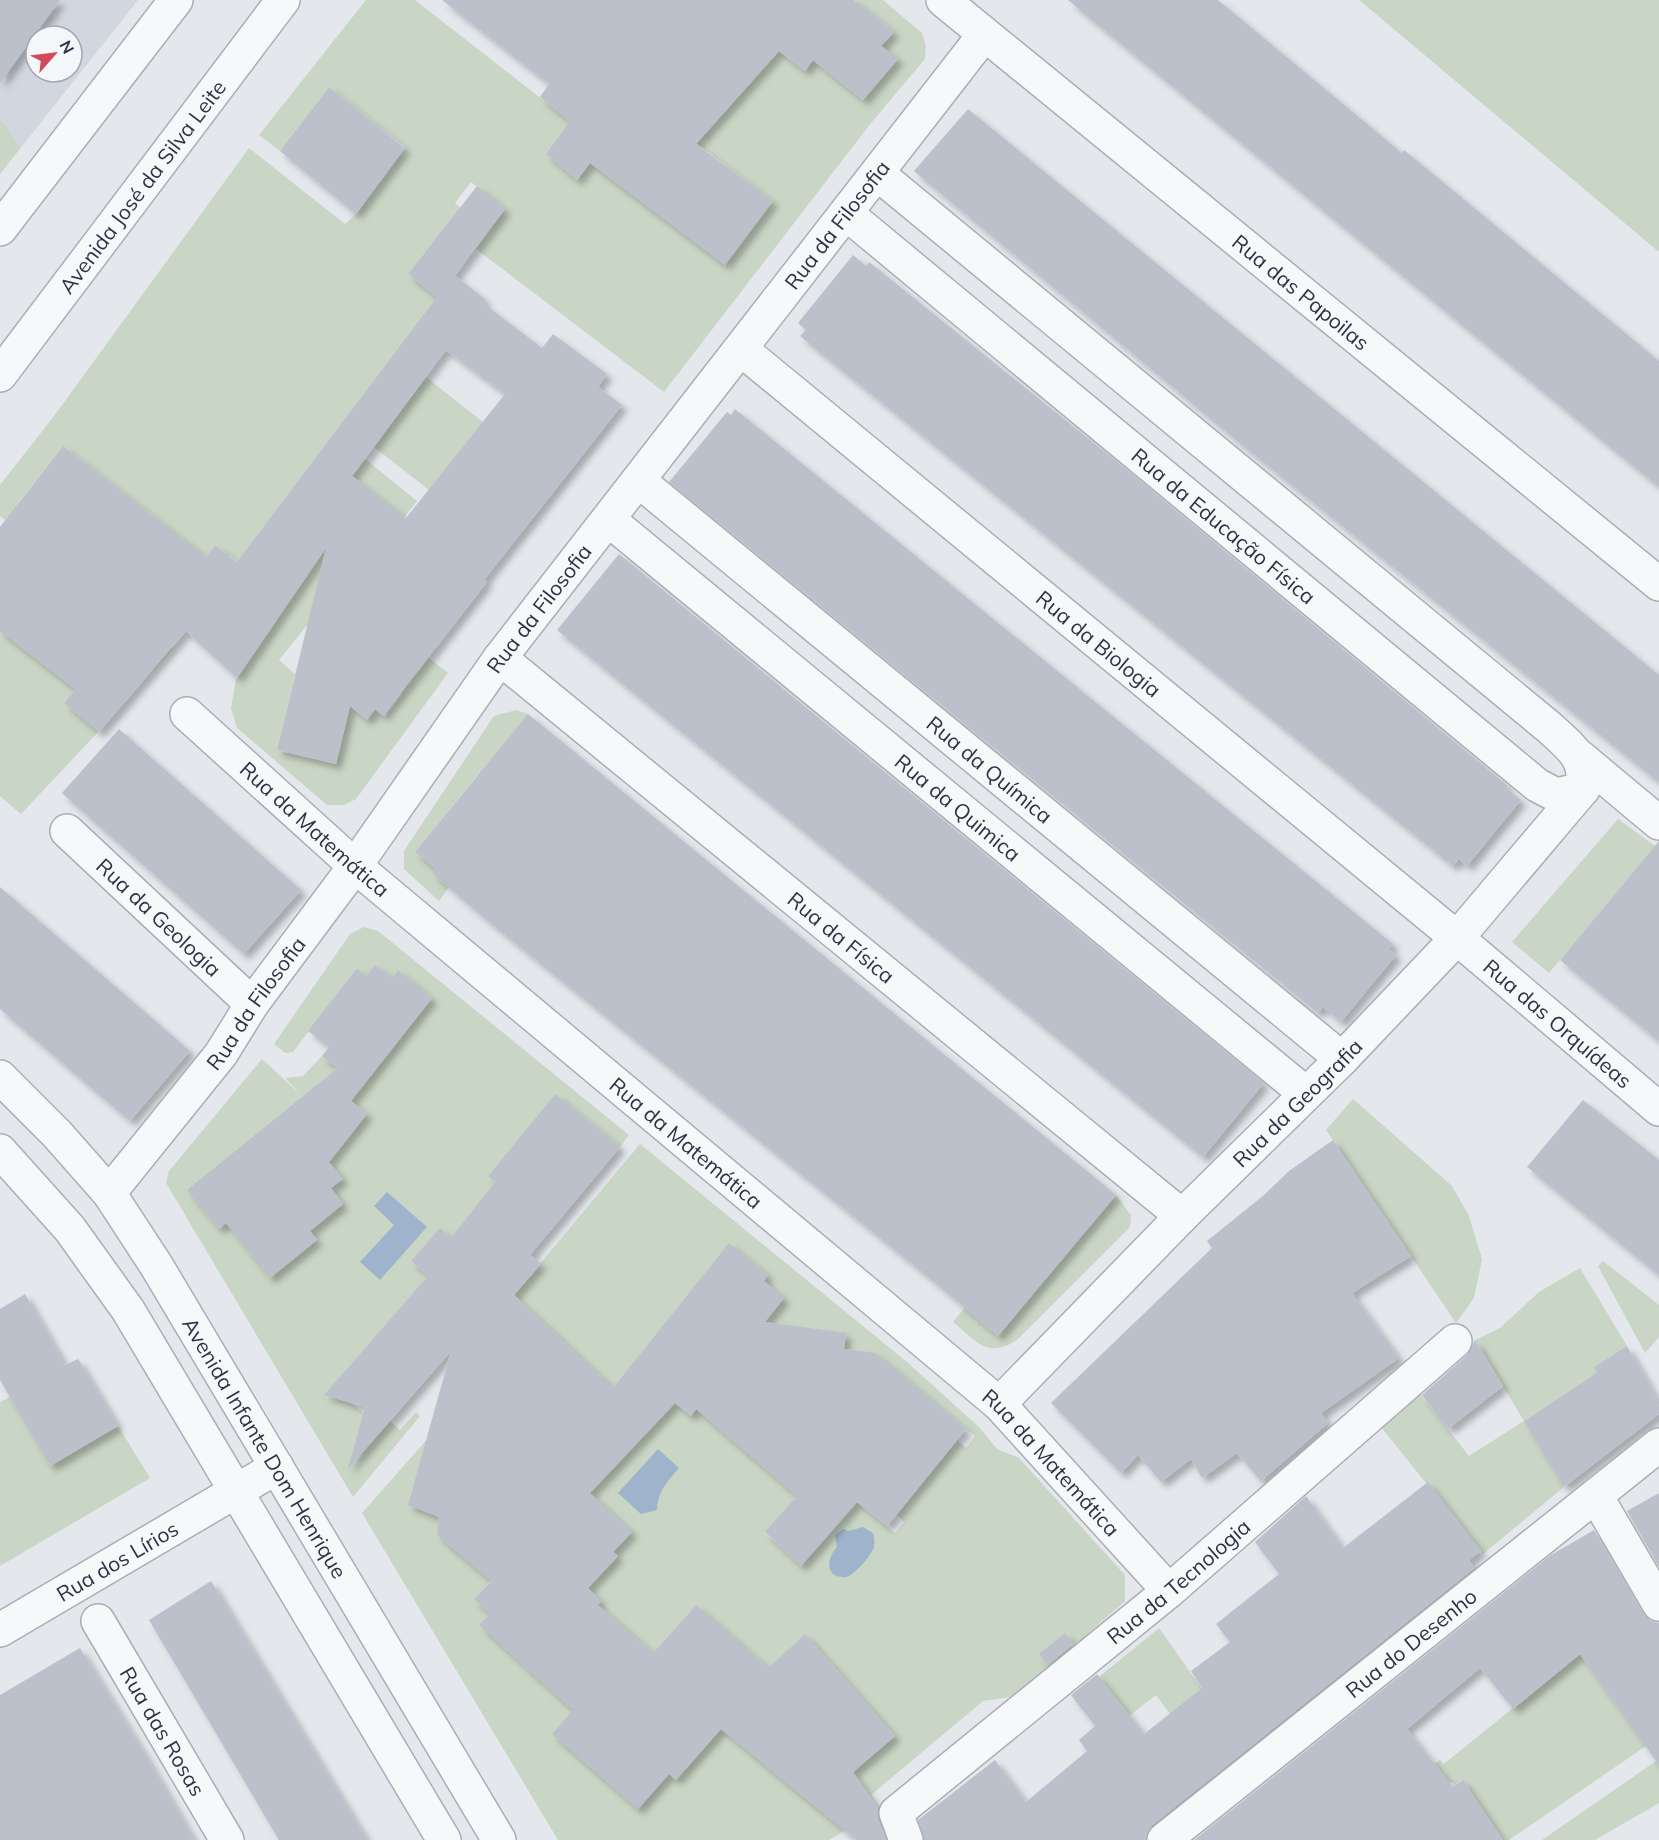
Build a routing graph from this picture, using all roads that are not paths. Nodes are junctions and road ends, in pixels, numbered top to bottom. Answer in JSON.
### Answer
{"nodes":[{"id":1,"x":176,"y":0,"type":"edge"},
{"id":2,"x":283,"y":0,"type":"edge"},
{"id":3,"x":943,"y":0,"type":"edge"},
{"id":4,"x":984,"y":35,"type":"junction"},
{"id":5,"x":878,"y":174,"type":"junction"},
{"id":6,"x":847,"y":214,"type":"junction"},
{"id":7,"x":0,"y":229,"type":"edge"},
{"id":8,"x":742,"y":350,"type":"junction"},
{"id":9,"x":0,"y":375,"type":"edge"},
{"id":10,"x":1230,"y":464,"type":"junction"},
{"id":11,"x":639,"y":481,"type":"junction"},
{"id":12,"x":1198,"y":505,"type":"junction"},
{"id":13,"x":609,"y":520,"type":"junction"},
{"id":14,"x":1659,"y":584,"type":"edge"},
{"id":15,"x":500,"y":658,"type":"junction"},
{"id":16,"x":187,"y":714,"type":"dead end"},
{"id":17,"x":983,"y":764,"type":"junction"},
{"id":18,"x":1582,"y":773,"type":"junction"},
{"id":19,"x":957,"y":807,"type":"junction"},
{"id":20,"x":1650,"y":815,"type":"edge"},
{"id":21,"x":67,"y":831,"type":"dead end"},
{"id":22,"x":355,"y":866,"type":"junction"},
{"id":23,"x":1457,"y":938,"type":"junction"},
{"id":24,"x":252,"y":1004,"type":"junction"},
{"id":25,"x":1342,"y":1059,"type":"junction"},
{"id":26,"x":0,"y":1077,"type":"edge"},
{"id":27,"x":1305,"y":1093,"type":"junction"},
{"id":28,"x":1659,"y":1109,"type":"edge"},
{"id":29,"x":0,"y":1151,"type":"edge"},
{"id":30,"x":109,"y":1193,"type":"junction"},
{"id":31,"x":1182,"y":1216,"type":"junction"},
{"id":32,"x":1455,"y":1341,"type":"dead end"},
{"id":33,"x":999,"y":1404,"type":"junction"},
{"id":34,"x":1659,"y":1445,"type":"edge"},
{"id":35,"x":277,"y":1467,"type":"junction"},
{"id":36,"x":236,"y":1491,"type":"junction"},
{"id":37,"x":1596,"y":1496,"type":"junction"},
{"id":38,"x":1169,"y":1591,"type":"junction"},
{"id":39,"x":1659,"y":1604,"type":"edge"},
{"id":40,"x":98,"y":1621,"type":"dead end"},
{"id":41,"x":0,"y":1630,"type":"edge"},
{"id":42,"x":901,"y":1827,"type":"edge"},
{"id":43,"x":227,"y":1840,"type":"edge"},
{"id":44,"x":444,"y":1840,"type":"edge"},
{"id":45,"x":500,"y":1840,"type":"edge"},
{"id":46,"x":1164,"y":1840,"type":"edge"}],
"edges":[{"from":1,"to":7,"type":"street"},
{"from":2,"to":9,"type":"street","name":"Avenida José da Silva Leite"},
{"from":3,"to":4,"type":"street","name":"Rua das Papoilas"},
{"from":4,"to":5,"type":"street","name":"Rua da Filosofia"},
{"from":4,"to":14,"type":"street","name":"Rua das Papoilas"},
{"from":5,"to":6,"type":"street","name":"Rua da Filosofia"},
{"from":5,"to":10,"type":"street"},
{"from":6,"to":8,"type":"street","name":"Rua da Filosofia"},
{"from":6,"to":12,"type":"street","name":"Rua da Educação Física"},
{"from":8,"to":11,"type":"street","name":"Rua da Filosofia"},
{"from":8,"to":23,"type":"street","name":"Rua da Biologia"},
{"from":10,"to":12,"type":"street"},
{"from":10,"to":18,"type":"street"},
{"from":11,"to":13,"type":"street","name":"Rua da Filosofia"},
{"from":11,"to":17,"type":"street","name":"Rua da Química"},
{"from":12,"to":18,"type":"street","name":"Rua da Educação Física"},
{"from":13,"to":15,"type":"street","name":"Rua da Filosofia"},
{"from":13,"to":19,"type":"street","name":"Rua da Quimica"},
{"from":15,"to":22,"type":"street","name":"Rua da Filosofia"},
{"from":15,"to":31,"type":"street","name":"Rua da Física"},
{"from":16,"to":22,"type":"street","name":"Rua da Matemática"},
{"from":17,"to":19,"type":"street"},
{"from":17,"to":25,"type":"street","name":"Rua da Química"},
{"from":18,"to":20,"type":"street"},
{"from":18,"to":23,"type":"street","name":"Rua da Geografia"},
{"from":19,"to":27,"type":"street","name":"Rua da Quimica"},
{"from":21,"to":24,"type":"street","name":"Rua da Geologia"},
{"from":22,"to":24,"type":"street","name":"Rua da Filosofia"},
{"from":22,"to":33,"type":"street","name":"Rua da Matemática"},
{"from":23,"to":25,"type":"street","name":"Rua da Geografia"},
{"from":23,"to":28,"type":"street","name":"Rua das Orquídeas"},
{"from":24,"to":30,"type":"street","name":"Rua da Filosofia"},
{"from":25,"to":27,"type":"street","name":"Rua da Geografia"},
{"from":26,"to":30,"type":"street","name":"Avenida Infante Dom Henrique"},
{"from":27,"to":31,"type":"street","name":"Rua da Geografia"},
{"from":29,"to":36,"type":"street"},
{"from":30,"to":35,"type":"street","name":"Avenida Infante Dom Henrique"},
{"from":31,"to":33,"type":"street","name":"Rua da Geografia"},
{"from":32,"to":38,"type":"street","name":"Rua da Tecnologia"},
{"from":33,"to":38,"type":"street","name":"Rua da Matemática"},
{"from":34,"to":37,"type":"street","name":"Rua do Desenho"},
{"from":35,"to":36,"type":"street","name":"Rua dos Lírios"},
{"from":35,"to":45,"type":"street","name":"Avenida Infante Dom Henrique"},
{"from":36,"to":41,"type":"street","name":"Rua dos Lírios"},
{"from":36,"to":44,"type":"street"},
{"from":37,"to":39,"type":"street"},
{"from":37,"to":46,"type":"street","name":"Rua do Desenho"},
{"from":38,"to":42,"type":"street","name":"Rua da Tecnologia"},
{"from":40,"to":43,"type":"street","name":"Rua das Rosas"}]}
